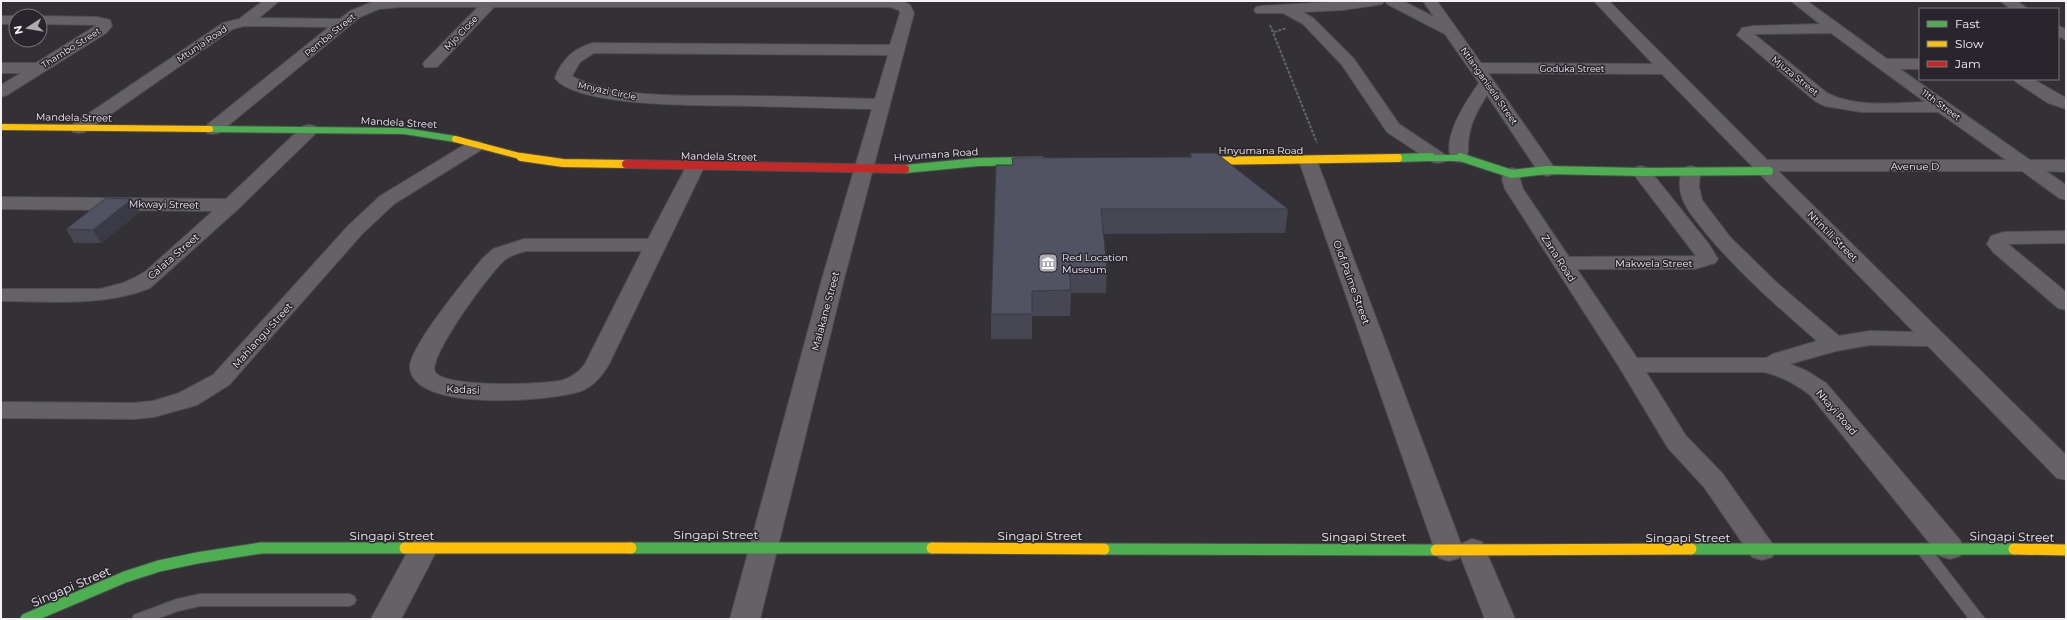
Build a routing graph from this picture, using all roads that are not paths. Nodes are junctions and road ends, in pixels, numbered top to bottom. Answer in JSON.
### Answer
{"nodes":[{"id":1,"x":272,"y":1,"type":"edge"},
{"id":2,"x":1377,"y":1,"type":"edge"},
{"id":3,"x":1389,"y":1,"type":"edge"},
{"id":4,"x":1392,"y":1,"type":"edge"},
{"id":5,"x":1601,"y":1,"type":"edge"},
{"id":6,"x":1798,"y":1,"type":"edge"},
{"id":7,"x":2008,"y":1,"type":"edge"},
{"id":8,"x":490,"y":3,"type":"junction"},
{"id":9,"x":1432,"y":4,"type":"edge"},
{"id":10,"x":902,"y":5,"type":"joint"},
{"id":11,"x":2019,"y":8,"type":"edge"},
{"id":12,"x":1286,"y":9,"type":"junction"},
{"id":13,"x":1262,"y":10,"type":"dead end"},
{"id":14,"x":48,"y":20,"type":"edge"},
{"id":15,"x":244,"y":22,"type":"junction"},
{"id":16,"x":344,"y":23,"type":"junction"},
{"id":17,"x":1836,"y":28,"type":"junction"},
{"id":18,"x":1450,"y":31,"type":"junction"},
{"id":19,"x":897,"y":50,"type":"junction"},
{"id":20,"x":431,"y":64,"type":"dead end"},
{"id":21,"x":1886,"y":64,"type":"junction"},
{"id":22,"x":1919,"y":64,"type":"edge"},
{"id":23,"x":1,"y":68,"type":"edge"},
{"id":24,"x":39,"y":68,"type":"junction"},
{"id":25,"x":1477,"y":68,"type":"junction"},
{"id":26,"x":1666,"y":69,"type":"junction"},
{"id":27,"x":2024,"y":80,"type":"edge"},
{"id":28,"x":1487,"y":83,"type":"junction"},
{"id":29,"x":1,"y":92,"type":"edge"},
{"id":30,"x":882,"y":104,"type":"junction"},
{"id":31,"x":2066,"y":104,"type":"edge"},
{"id":32,"x":1942,"y":107,"type":"junction"},
{"id":33,"x":1,"y":127,"type":"edge"},
{"id":34,"x":79,"y":128,"type":"junction"},
{"id":35,"x":213,"y":129,"type":"junction"},
{"id":36,"x":308,"y":130,"type":"junction"},
{"id":37,"x":475,"y":146,"type":"junction"},
{"id":38,"x":1459,"y":157,"type":"junction"},
{"id":39,"x":1438,"y":158,"type":"junction"},
{"id":40,"x":1053,"y":161,"type":"edge"},
{"id":41,"x":1191,"y":161,"type":"edge"},
{"id":42,"x":1308,"y":161,"type":"junction"},
{"id":43,"x":2028,"y":166,"type":"junction"},
{"id":44,"x":2066,"y":166,"type":"edge"},
{"id":45,"x":695,"y":167,"type":"junction"},
{"id":46,"x":864,"y":168,"type":"junction"},
{"id":47,"x":1766,"y":168,"type":"junction"},
{"id":48,"x":1547,"y":170,"type":"junction"},
{"id":49,"x":1691,"y":172,"type":"junction"},
{"id":50,"x":1512,"y":174,"type":"junction"},
{"id":51,"x":1646,"y":179,"type":"junction"},
{"id":52,"x":2066,"y":194,"type":"edge"},
{"id":53,"x":1691,"y":196,"type":"junction"},
{"id":54,"x":1,"y":202,"type":"edge"},
{"id":55,"x":231,"y":205,"type":"junction"},
{"id":56,"x":2066,"y":237,"type":"edge"},
{"id":57,"x":655,"y":245,"type":"junction"},
{"id":58,"x":1562,"y":263,"type":"junction"},
{"id":59,"x":1,"y":295,"type":"edge"},
{"id":60,"x":2066,"y":303,"type":"edge"},
{"id":61,"x":1934,"y":338,"type":"junction"},
{"id":62,"x":1834,"y":344,"type":"junction"},
{"id":63,"x":1630,"y":365,"type":"junction"},
{"id":64,"x":1775,"y":367,"type":"junction"},
{"id":65,"x":1,"y":410,"type":"edge"},
{"id":66,"x":2066,"y":471,"type":"edge"},
{"id":67,"x":763,"y":547,"type":"junction"},
{"id":68,"x":424,"y":548,"type":"junction"},
{"id":69,"x":1950,"y":548,"type":"junction"},
{"id":70,"x":1923,"y":549,"type":"junction"},
{"id":71,"x":1460,"y":550,"type":"junction"},
{"id":72,"x":1762,"y":550,"type":"junction"},
{"id":73,"x":2066,"y":550,"type":"edge"},
{"id":74,"x":349,"y":600,"type":"dead end"},
{"id":75,"x":26,"y":619,"type":"edge"},
{"id":76,"x":139,"y":619,"type":"edge"},
{"id":77,"x":386,"y":619,"type":"edge"},
{"id":78,"x":745,"y":619,"type":"edge"},
{"id":79,"x":1500,"y":619,"type":"edge"},
{"id":80,"x":1978,"y":619,"type":"edge"}],
"edges":[{"from":1,"to":15,"type":"street"},
{"from":2,"to":12,"type":"street"},
{"from":3,"to":4,"type":"street"},
{"from":4,"to":9,"type":"street"},
{"from":4,"to":18,"type":"street"},
{"from":5,"to":26,"type":"street","name":"Ntintili Street"},
{"from":6,"to":17,"type":"street","name":"11th Street"},
{"from":7,"to":11,"type":"street"},
{"from":8,"to":10,"type":"street","name":"Pemba Street"},
{"from":8,"to":16,"type":"street","name":"Pemba Street"},
{"from":8,"to":20,"type":"street","name":"Mjo Close"},
{"from":9,"to":18,"type":"street","name":"Ntlanganisela Street"},
{"from":10,"to":19,"type":"street","name":"Malakane Street"},
{"from":12,"to":13,"type":"street"},
{"from":12,"to":39,"type":"street"},
{"from":14,"to":24,"type":"street","name":"Thambo Street"},
{"from":15,"to":16,"type":"street","name":"Mtunja Road"},
{"from":15,"to":34,"type":"street","name":"Mtunja Road"},
{"from":16,"to":35,"type":"street","name":"Pemba Street"},
{"from":17,"to":21,"type":"street","name":"11th Street"},
{"from":17,"to":32,"type":"street","name":"Mjuza Street"},
{"from":18,"to":25,"type":"street","name":"Ntlanganisela Street"},
{"from":19,"to":30,"type":"street","name":"Malakane Street"},
{"from":19,"to":30,"type":"street","name":"Mnyazi Circle"},
{"from":21,"to":22,"type":"street"},
{"from":21,"to":32,"type":"street","name":"11th Street"},
{"from":23,"to":24,"type":"street"},
{"from":24,"to":29,"type":"street","name":"Thambo Street"},
{"from":25,"to":26,"type":"street","name":"Goduka Street"},
{"from":25,"to":28,"type":"street","name":"Ntlanganisela Street"},
{"from":26,"to":47,"type":"street","name":"Ntintili Street"},
{"from":27,"to":31,"type":"street"},
{"from":28,"to":38,"type":"street"},
{"from":28,"to":48,"type":"street","name":"Ntlanganisela Street"},
{"from":30,"to":46,"type":"street","name":"Malakane Street"},
{"from":32,"to":43,"type":"street","name":"11th Street"},
{"from":33,"to":34,"type":"street","name":"Mandela Street"},
{"from":34,"to":35,"type":"street","name":"Mandela Street"},
{"from":35,"to":36,"type":"street","name":"Mandela Street"},
{"from":36,"to":37,"type":"street","name":"Mandela Street"},
{"from":36,"to":55,"type":"street","name":"Calata Street"},
{"from":37,"to":45,"type":"street","name":"Mandela Street"},
{"from":37,"to":65,"type":"street","name":"Mahlangu Street"},
{"from":38,"to":39,"type":"street","name":"Hnyumana Road"},
{"from":38,"to":50,"type":"street","name":"Hnyumana Road"},
{"from":39,"to":42,"type":"street","name":"Hnyumana Road"},
{"from":40,"to":46,"type":"street","name":"Hnyumana Road"},
{"from":41,"to":42,"type":"street","name":"Hnyumana Road"},
{"from":42,"to":71,"type":"street","name":"Olof Palme Street"},
{"from":43,"to":44,"type":"street","name":"Avenue D"},
{"from":43,"to":47,"type":"street","name":"Avenue D"},
{"from":43,"to":52,"type":"street","name":"11th Street"},
{"from":45,"to":46,"type":"street","name":"Mandela Street"},
{"from":45,"to":57,"type":"street","name":"Kadasi"},
{"from":46,"to":67,"type":"street","name":"Malakane Street"},
{"from":47,"to":49,"type":"street"},
{"from":47,"to":61,"type":"street","name":"Ntintili Street"},
{"from":48,"to":50,"type":"street"},
{"from":48,"to":51,"type":"street"},
{"from":49,"to":51,"type":"street"},
{"from":49,"to":53,"type":"street"},
{"from":50,"to":58,"type":"street","name":"Zana Road"},
{"from":51,"to":53,"type":"street"},
{"from":51,"to":58,"type":"street","name":"Makwela Street"},
{"from":53,"to":62,"type":"street"},
{"from":54,"to":55,"type":"street","name":"Mkwayi Street"},
{"from":55,"to":59,"type":"street","name":"Calata Street"},
{"from":56,"to":60,"type":"street"},
{"from":57,"to":57,"type":"street","name":"Kadasi"},
{"from":58,"to":63,"type":"street","name":"Zana Road"},
{"from":61,"to":62,"type":"street"},
{"from":61,"to":66,"type":"street","name":"Ntintili Street"},
{"from":62,"to":64,"type":"street"},
{"from":63,"to":64,"type":"street","name":"Nkayi Road"},
{"from":63,"to":72,"type":"street","name":"Zana Road"},
{"from":64,"to":69,"type":"street","name":"Nkayi Road"},
{"from":67,"to":68,"type":"street","name":"Singapi Street"},
{"from":67,"to":71,"type":"street","name":"Singapi Street"},
{"from":67,"to":78,"type":"street","name":"Malakane Street"},
{"from":68,"to":75,"type":"street","name":"Singapi Street"},
{"from":68,"to":77,"type":"street"},
{"from":69,"to":70,"type":"street","name":"Singapi Street"},
{"from":69,"to":73,"type":"street","name":"Singapi Street"},
{"from":70,"to":72,"type":"street","name":"Singapi Street"},
{"from":70,"to":80,"type":"lane"},
{"from":71,"to":72,"type":"street","name":"Singapi Street"},
{"from":71,"to":79,"type":"street","name":"Olof Palme Street"},
{"from":74,"to":76,"type":"lane"}]}
